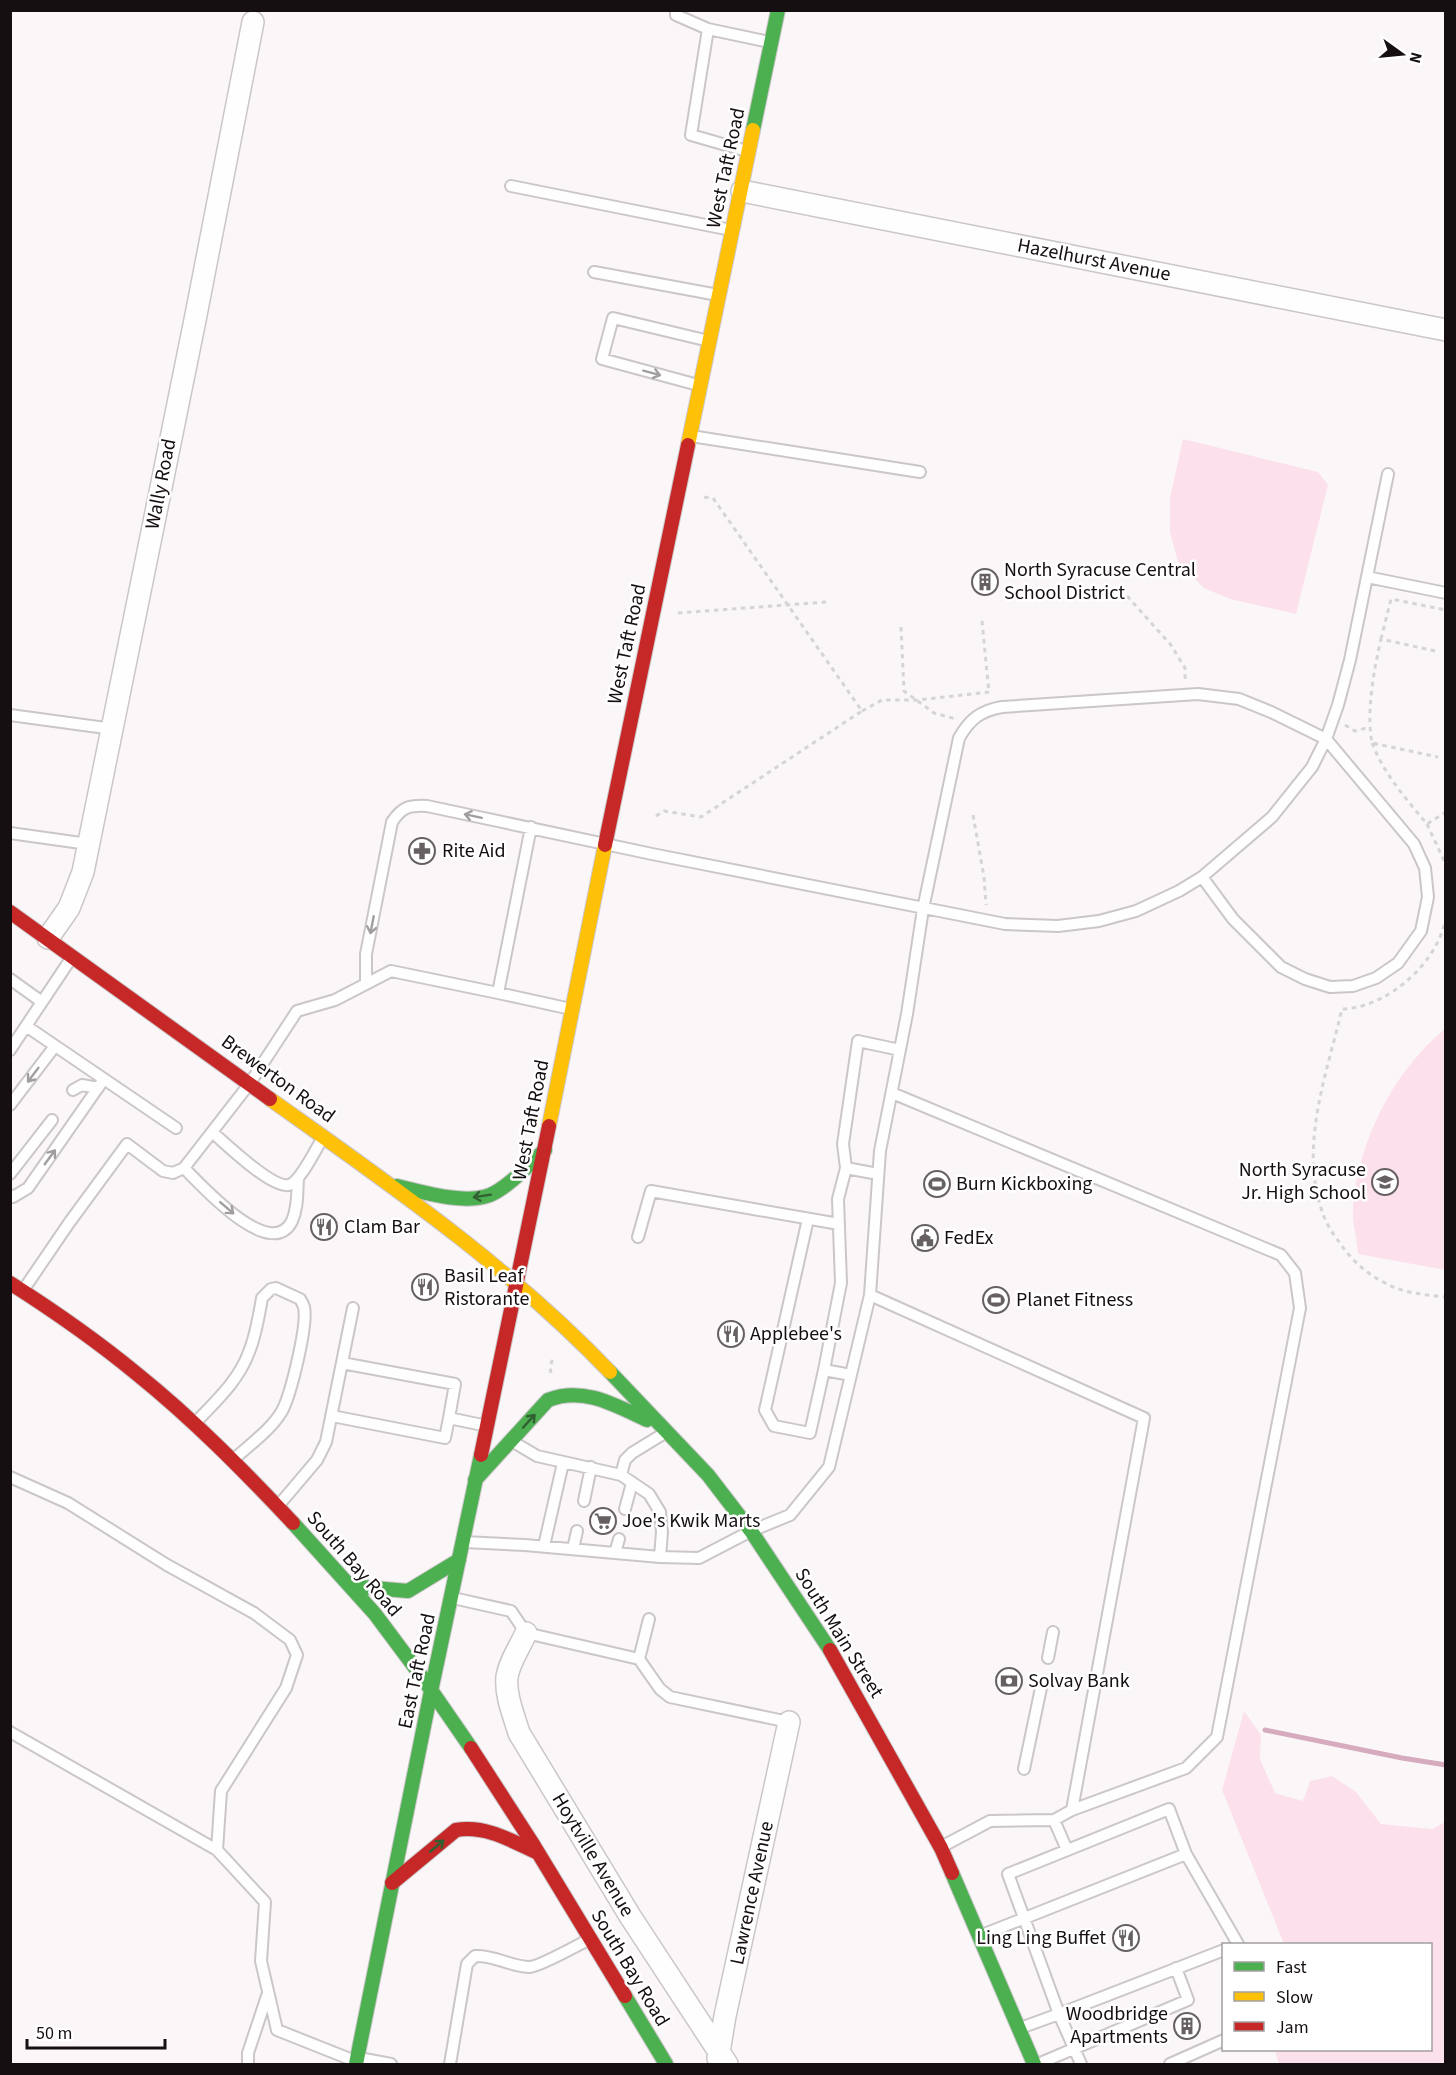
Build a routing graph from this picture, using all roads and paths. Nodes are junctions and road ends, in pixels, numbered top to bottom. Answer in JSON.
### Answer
{"nodes":[{"id":1,"x":676,"y":10,"type":"edge"},
{"id":2,"x":778,"y":10,"type":"edge"},
{"id":3,"x":253,"y":22,"type":"dead end"},
{"id":4,"x":708,"y":29,"type":"junction"},
{"id":5,"x":772,"y":43,"type":"junction"},
{"id":6,"x":750,"y":152,"type":"junction"},
{"id":7,"x":511,"y":186,"type":"dead end"},
{"id":8,"x":742,"y":191,"type":"junction"},
{"id":9,"x":734,"y":230,"type":"junction"},
{"id":10,"x":594,"y":273,"type":"dead end"},
{"id":11,"x":720,"y":295,"type":"junction"},
{"id":12,"x":1446,"y":330,"type":"edge"},
{"id":13,"x":711,"y":341,"type":"junction"},
{"id":14,"x":701,"y":386,"type":"junction"},
{"id":15,"x":690,"y":436,"type":"junction"},
{"id":16,"x":920,"y":472,"type":"dead end"},
{"id":17,"x":1388,"y":474,"type":"dead end"},
{"id":18,"x":678,"y":494,"type":"junction"},
{"id":19,"x":1367,"y":577,"type":"junction"},
{"id":20,"x":1446,"y":593,"type":"edge"},
{"id":21,"x":1127,"y":596,"type":"dead end"},
{"id":22,"x":826,"y":602,"type":"dead end"},
{"id":23,"x":788,"y":606,"type":"junction"},
{"id":24,"x":1446,"y":610,"type":"edge"},
{"id":25,"x":653,"y":615,"type":"junction"},
{"id":26,"x":982,"y":621,"type":"dead end"},
{"id":27,"x":901,"y":627,"type":"dead end"},
{"id":28,"x":1381,"y":639,"type":"junction"},
{"id":29,"x":1434,"y":651,"type":"dead end"},
{"id":30,"x":989,"y":692,"type":"junction"},
{"id":31,"x":1185,"y":695,"type":"junction"},
{"id":32,"x":917,"y":700,"type":"junction"},
{"id":33,"x":991,"y":709,"type":"junction"},
{"id":34,"x":862,"y":711,"type":"junction"},
{"id":35,"x":10,"y":715,"type":"edge"},
{"id":36,"x":1333,"y":718,"type":"junction"},
{"id":37,"x":1370,"y":727,"type":"junction"},
{"id":38,"x":965,"y":728,"type":"junction"},
{"id":39,"x":113,"y":729,"type":"junction"},
{"id":40,"x":1326,"y":739,"type":"junction"},
{"id":41,"x":1372,"y":743,"type":"junction"},
{"id":42,"x":1438,"y":757,"type":"dead end"},
{"id":43,"x":1446,"y":812,"type":"edge"},
{"id":44,"x":973,"y":815,"type":"dead end"},
{"id":45,"x":656,"y":816,"type":"dead end"},
{"id":46,"x":1427,"y":824,"type":"junction"},
{"id":47,"x":531,"y":827,"type":"junction"},
{"id":48,"x":10,"y":833,"type":"edge"},
{"id":49,"x":88,"y":844,"type":"junction"},
{"id":50,"x":605,"y":845,"type":"junction"},
{"id":51,"x":1446,"y":865,"type":"edge"},
{"id":52,"x":1202,"y":877,"type":"junction"},
{"id":53,"x":923,"y":909,"type":"junction"},
{"id":54,"x":10,"y":912,"type":"edge"},
{"id":55,"x":1446,"y":916,"type":"edge"},
{"id":56,"x":986,"y":920,"type":"junction"},
{"id":57,"x":48,"y":938,"type":"junction"},
{"id":58,"x":73,"y":956,"type":"junction"},
{"id":59,"x":10,"y":979,"type":"edge"},
{"id":60,"x":366,"y":983,"type":"junction"},
{"id":61,"x":498,"y":993,"type":"junction"},
{"id":62,"x":42,"y":1002,"type":"junction"},
{"id":63,"x":573,"y":1009,"type":"junction"},
{"id":64,"x":26,"y":1026,"type":"junction"},
{"id":65,"x":55,"y":1046,"type":"junction"},
{"id":66,"x":10,"y":1050,"type":"edge"},
{"id":67,"x":900,"y":1050,"type":"junction"},
{"id":68,"x":250,"y":1083,"type":"junction"},
{"id":69,"x":101,"y":1084,"type":"junction"},
{"id":70,"x":73,"y":1090,"type":"dead end"},
{"id":71,"x":892,"y":1094,"type":"junction"},
{"id":72,"x":10,"y":1105,"type":"edge"},
{"id":73,"x":52,"y":1120,"type":"dead end"},
{"id":74,"x":176,"y":1128,"type":"dead end"},
{"id":75,"x":212,"y":1132,"type":"junction"},
{"id":76,"x":324,"y":1136,"type":"junction"},
{"id":77,"x":545,"y":1150,"type":"junction"},
{"id":78,"x":184,"y":1168,"type":"junction"},
{"id":79,"x":846,"y":1168,"type":"junction"},
{"id":80,"x":878,"y":1173,"type":"junction"},
{"id":81,"x":10,"y":1174,"type":"edge"},
{"id":82,"x":298,"y":1179,"type":"junction"},
{"id":83,"x":392,"y":1185,"type":"junction"},
{"id":84,"x":10,"y":1196,"type":"edge"},
{"id":85,"x":808,"y":1219,"type":"junction"},
{"id":86,"x":839,"y":1224,"type":"junction"},
{"id":87,"x":638,"y":1237,"type":"dead end"},
{"id":88,"x":517,"y":1286,"type":"junction"},
{"id":89,"x":16,"y":1287,"type":"edge"},
{"id":90,"x":870,"y":1295,"type":"junction"},
{"id":91,"x":1446,"y":1297,"type":"edge"},
{"id":92,"x":353,"y":1308,"type":"dead end"},
{"id":93,"x":553,"y":1358,"type":"dead end"},
{"id":94,"x":342,"y":1363,"type":"junction"},
{"id":95,"x":824,"y":1370,"type":"junction"},
{"id":96,"x":851,"y":1375,"type":"junction"},
{"id":97,"x":553,"y":1378,"type":"dead end"},
{"id":98,"x":332,"y":1416,"type":"junction"},
{"id":99,"x":449,"y":1418,"type":"junction"},
{"id":100,"x":195,"y":1424,"type":"junction"},
{"id":101,"x":487,"y":1426,"type":"junction"},
{"id":102,"x":665,"y":1429,"type":"junction"},
{"id":103,"x":511,"y":1441,"type":"junction"},
{"id":104,"x":233,"y":1460,"type":"junction"},
{"id":105,"x":563,"y":1463,"type":"junction"},
{"id":106,"x":591,"y":1467,"type":"junction"},
{"id":107,"x":621,"y":1475,"type":"junction"},
{"id":108,"x":10,"y":1477,"type":"edge"},
{"id":109,"x":475,"y":1480,"type":"junction"},
{"id":110,"x":632,"y":1483,"type":"junction"},
{"id":111,"x":584,"y":1501,"type":"dead end"},
{"id":112,"x":278,"y":1506,"type":"junction"},
{"id":113,"x":625,"y":1509,"type":"dead end"},
{"id":114,"x":577,"y":1531,"type":"dead end"},
{"id":115,"x":751,"y":1531,"type":"junction"},
{"id":116,"x":619,"y":1539,"type":"dead end"},
{"id":117,"x":462,"y":1542,"type":"junction"},
{"id":118,"x":543,"y":1546,"type":"junction"},
{"id":119,"x":573,"y":1549,"type":"junction"},
{"id":120,"x":615,"y":1553,"type":"junction"},
{"id":121,"x":660,"y":1557,"type":"junction"},
{"id":122,"x":459,"y":1560,"type":"junction"},
{"id":123,"x":350,"y":1586,"type":"junction"},
{"id":124,"x":452,"y":1598,"type":"junction"},
{"id":125,"x":649,"y":1619,"type":"dead end"},
{"id":126,"x":1053,"y":1632,"type":"dead end"},
{"id":127,"x":526,"y":1633,"type":"junction"},
{"id":128,"x":1048,"y":1658,"type":"dead end"},
{"id":129,"x":639,"y":1659,"type":"junction"},
{"id":130,"x":1042,"y":1683,"type":"dead end"},
{"id":131,"x":431,"y":1691,"type":"junction"},
{"id":132,"x":789,"y":1722,"type":"joint"},
{"id":133,"x":10,"y":1732,"type":"edge"},
{"id":134,"x":1024,"y":1769,"type":"dead end"},
{"id":135,"x":1072,"y":1809,"type":"junction"},
{"id":136,"x":1054,"y":1820,"type":"junction"},
{"id":137,"x":941,"y":1848,"type":"junction"},
{"id":138,"x":217,"y":1850,"type":"junction"},
{"id":139,"x":1068,"y":1850,"type":"junction"},
{"id":140,"x":538,"y":1853,"type":"junction"},
{"id":141,"x":1186,"y":1854,"type":"junction"},
{"id":142,"x":392,"y":1883,"type":"junction"},
{"id":143,"x":1025,"y":1919,"type":"junction"},
{"id":144,"x":979,"y":1936,"type":"junction"},
{"id":145,"x":590,"y":1939,"type":"junction"},
{"id":146,"x":1237,"y":1943,"type":"edge"},
{"id":147,"x":1222,"y":1951,"type":"edge"},
{"id":148,"x":1176,"y":1968,"type":"junction"},
{"id":149,"x":268,"y":1992,"type":"junction"},
{"id":150,"x":1059,"y":2014,"type":"junction"},
{"id":151,"x":1019,"y":2029,"type":"junction"},
{"id":152,"x":1222,"y":2041,"type":"edge"},
{"id":153,"x":1073,"y":2049,"type":"junction"},
{"id":154,"x":721,"y":2060,"type":"edge"},
{"id":155,"x":356,"y":2061,"type":"edge"},
{"id":156,"x":248,"y":2064,"type":"edge"},
{"id":157,"x":391,"y":2064,"type":"edge"},
{"id":158,"x":450,"y":2064,"type":"edge"},
{"id":159,"x":666,"y":2064,"type":"edge"},
{"id":160,"x":1036,"y":2064,"type":"edge"},
{"id":161,"x":1081,"y":2064,"type":"edge"},
{"id":162,"x":1170,"y":2064,"type":"edge"}],
"edges":[{"from":1,"to":4,"type":"lane"},
{"from":2,"to":5,"type":"main road","name":"West Taft Road"},
{"from":3,"to":39,"type":"street","name":"Wally Road"},
{"from":4,"to":5,"type":"lane"},
{"from":4,"to":6,"type":"lane"},
{"from":5,"to":6,"type":"main road","name":"West Taft Road"},
{"from":6,"to":8,"type":"main road","name":"West Taft Road"},
{"from":7,"to":9,"type":"lane"},
{"from":8,"to":9,"type":"main road","name":"West Taft Road"},
{"from":8,"to":12,"type":"street","name":"Hazelhurst Avenue"},
{"from":9,"to":11,"type":"main road","name":"West Taft Road"},
{"from":10,"to":11,"type":"lane"},
{"from":11,"to":13,"type":"main road","name":"West Taft Road"},
{"from":13,"to":14,"type":"main road","name":"West Taft Road"},
{"from":13,"to":14,"type":"lane","one_way":true},
{"from":14,"to":15,"type":"main road","name":"West Taft Road"},
{"from":15,"to":16,"type":"lane"},
{"from":15,"to":18,"type":"main road","name":"West Taft Road"},
{"from":17,"to":19,"type":"lane"},
{"from":18,"to":23,"type":"path"},
{"from":18,"to":25,"type":"main road","name":"West Taft Road"},
{"from":19,"to":20,"type":"lane"},
{"from":19,"to":36,"type":"lane"},
{"from":21,"to":31,"type":"path"},
{"from":22,"to":23,"type":"path"},
{"from":23,"to":25,"type":"path"},
{"from":23,"to":34,"type":"path"},
{"from":24,"to":28,"type":"path"},
{"from":25,"to":50,"type":"main road","name":"West Taft Road"},
{"from":26,"to":30,"type":"path"},
{"from":27,"to":32,"type":"path"},
{"from":28,"to":29,"type":"path"},
{"from":28,"to":37,"type":"path"},
{"from":30,"to":32,"type":"path"},
{"from":30,"to":33,"type":"path"},
{"from":31,"to":33,"type":"lane"},
{"from":31,"to":40,"type":"lane"},
{"from":32,"to":34,"type":"path"},
{"from":32,"to":38,"type":"path"},
{"from":33,"to":38,"type":"lane"},
{"from":34,"to":45,"type":"path"},
{"from":35,"to":39,"type":"lane"},
{"from":36,"to":37,"type":"path"},
{"from":36,"to":40,"type":"lane"},
{"from":37,"to":41,"type":"path"},
{"from":38,"to":53,"type":"lane"},
{"from":39,"to":49,"type":"street","name":"Wally Road"},
{"from":40,"to":52,"type":"lane"},
{"from":40,"to":52,"type":"lane"},
{"from":41,"to":42,"type":"path"},
{"from":41,"to":46,"type":"path"},
{"from":43,"to":46,"type":"path"},
{"from":44,"to":56,"type":"path"},
{"from":46,"to":51,"type":"path"},
{"from":47,"to":50,"type":"lane"},
{"from":47,"to":60,"type":"lane","one_way":true},
{"from":47,"to":61,"type":"lane"},
{"from":48,"to":49,"type":"lane"},
{"from":49,"to":57,"type":"street","name":"Wally Road"},
{"from":50,"to":53,"type":"lane"},
{"from":50,"to":63,"type":"main road","name":"West Taft Road"},
{"from":52,"to":56,"type":"lane"},
{"from":53,"to":56,"type":"lane"},
{"from":53,"to":67,"type":"lane"},
{"from":54,"to":57,"type":"main road","name":"Brewerton Road"},
{"from":55,"to":91,"type":"path"},
{"from":57,"to":58,"type":"main road","name":"Brewerton Road"},
{"from":58,"to":62,"type":"lane"},
{"from":58,"to":68,"type":"main road","name":"Brewerton Road"},
{"from":59,"to":62,"type":"lane"},
{"from":60,"to":61,"type":"lane"},
{"from":60,"to":68,"type":"lane"},
{"from":61,"to":63,"type":"lane"},
{"from":62,"to":64,"type":"lane"},
{"from":63,"to":77,"type":"main road","name":"West Taft Road"},
{"from":64,"to":65,"type":"lane"},
{"from":64,"to":66,"type":"lane"},
{"from":65,"to":69,"type":"lane"},
{"from":65,"to":72,"type":"lane","one_way":true},
{"from":67,"to":71,"type":"lane"},
{"from":67,"to":79,"type":"lane"},
{"from":68,"to":75,"type":"lane"},
{"from":68,"to":76,"type":"main road","name":"Brewerton Road"},
{"from":69,"to":70,"type":"lane"},
{"from":69,"to":74,"type":"lane"},
{"from":84,"to":69,"type":"lane","one_way":true},
{"from":71,"to":80,"type":"lane"},
{"from":71,"to":135,"type":"lane"},
{"from":73,"to":81,"type":"lane"},
{"from":75,"to":78,"type":"lane"},
{"from":75,"to":82,"type":"lane"},
{"from":76,"to":82,"type":"lane"},
{"from":76,"to":83,"type":"main road","name":"Brewerton Road"},
{"from":77,"to":83,"type":"main road","one_way":true},
{"from":77,"to":88,"type":"main road","name":"West Taft Road"},
{"from":78,"to":82,"type":"lane","one_way":true},
{"from":78,"to":89,"type":"lane"},
{"from":79,"to":80,"type":"lane"},
{"from":79,"to":86,"type":"lane"},
{"from":80,"to":90,"type":"lane"},
{"from":83,"to":88,"type":"main road","name":"Brewerton Road"},
{"from":85,"to":86,"type":"lane"},
{"from":85,"to":87,"type":"lane"},
{"from":85,"to":95,"type":"lane"},
{"from":86,"to":95,"type":"lane"},
{"from":88,"to":101,"type":"main road","name":"East Taft Road"},
{"from":88,"to":102,"type":"main road","name":"South Main Street"},
{"from":89,"to":100,"type":"main road","name":"South Bay Road"},
{"from":90,"to":96,"type":"lane"},
{"from":90,"to":135,"type":"lane"},
{"from":92,"to":94,"type":"lane"},
{"from":93,"to":97,"type":"path"},
{"from":94,"to":98,"type":"lane"},
{"from":94,"to":99,"type":"lane"},
{"from":95,"to":96,"type":"lane"},
{"from":96,"to":115,"type":"lane"},
{"from":98,"to":99,"type":"lane"},
{"from":98,"to":112,"type":"lane"},
{"from":99,"to":101,"type":"lane"},
{"from":100,"to":104,"type":"main road","name":"South Bay Road"},
{"from":100,"to":104,"type":"lane"},
{"from":101,"to":109,"type":"main road","name":"East Taft Road"},
{"from":103,"to":102,"type":"main road","one_way":true},
{"from":102,"to":107,"type":"lane"},
{"from":102,"to":115,"type":"main road","name":"South Main Street"},
{"from":103,"to":105,"type":"lane"},
{"from":103,"to":109,"type":"main road"},
{"from":104,"to":112,"type":"main road","name":"South Bay Road"},
{"from":105,"to":106,"type":"lane"},
{"from":105,"to":118,"type":"lane"},
{"from":106,"to":107,"type":"lane"},
{"from":106,"to":111,"type":"lane"},
{"from":107,"to":110,"type":"lane"},
{"from":108,"to":138,"type":"lane"},
{"from":109,"to":117,"type":"main road","name":"East Taft Road"},
{"from":110,"to":113,"type":"lane"},
{"from":110,"to":121,"type":"lane"},
{"from":112,"to":123,"type":"main road","name":"South Bay Road"},
{"from":114,"to":119,"type":"lane"},
{"from":115,"to":121,"type":"lane"},
{"from":115,"to":137,"type":"main road","name":"South Main Street"},
{"from":116,"to":120,"type":"lane"},
{"from":117,"to":118,"type":"lane"},
{"from":117,"to":122,"type":"main road","name":"East Taft Road"},
{"from":118,"to":119,"type":"lane"},
{"from":119,"to":120,"type":"lane"},
{"from":120,"to":121,"type":"lane"},
{"from":122,"to":123,"type":"main road"},
{"from":122,"to":124,"type":"main road","name":"East Taft Road"},
{"from":123,"to":131,"type":"main road","name":"South Bay Road"},
{"from":124,"to":127,"type":"lane"},
{"from":124,"to":131,"type":"main road","name":"East Taft Road"},
{"from":125,"to":129,"type":"lane"},
{"from":126,"to":128,"type":"lane"},
{"from":127,"to":129,"type":"lane"},
{"from":127,"to":154,"type":"street","name":"Hoytville Avenue"},
{"from":129,"to":132,"type":"lane"},
{"from":130,"to":134,"type":"lane"},
{"from":131,"to":140,"type":"main road","name":"South Bay Road"},
{"from":131,"to":142,"type":"main road","name":"East Taft Road"},
{"from":132,"to":154,"type":"street","name":"Lawrence Avenue"},
{"from":133,"to":138,"type":"lane"},
{"from":135,"to":136,"type":"lane"},
{"from":136,"to":137,"type":"lane"},
{"from":136,"to":139,"type":"lane"},
{"from":137,"to":144,"type":"main road","name":"South Main Street"},
{"from":138,"to":149,"type":"lane"},
{"from":139,"to":141,"type":"lane"},
{"from":139,"to":143,"type":"lane"},
{"from":142,"to":140,"type":"main road","one_way":true},
{"from":140,"to":145,"type":"main road","name":"South Bay Road"},
{"from":141,"to":143,"type":"lane"},
{"from":141,"to":146,"type":"lane"},
{"from":142,"to":155,"type":"main road","name":"East Taft Road"},
{"from":143,"to":144,"type":"lane"},
{"from":143,"to":150,"type":"lane"},
{"from":144,"to":151,"type":"main road","name":"South Main Street"},
{"from":145,"to":158,"type":"lane"},
{"from":145,"to":159,"type":"main road","name":"South Bay Road"},
{"from":147,"to":148,"type":"lane"},
{"from":148,"to":150,"type":"lane"},
{"from":148,"to":153,"type":"lane"},
{"from":149,"to":155,"type":"lane"},
{"from":149,"to":156,"type":"lane"},
{"from":150,"to":151,"type":"lane"},
{"from":150,"to":153,"type":"lane"},
{"from":151,"to":160,"type":"main road","name":"South Main Street"},
{"from":152,"to":162,"type":"lane"},
{"from":153,"to":160,"type":"lane"},
{"from":153,"to":161,"type":"lane"},
{"from":155,"to":157,"type":"lane"}]}
